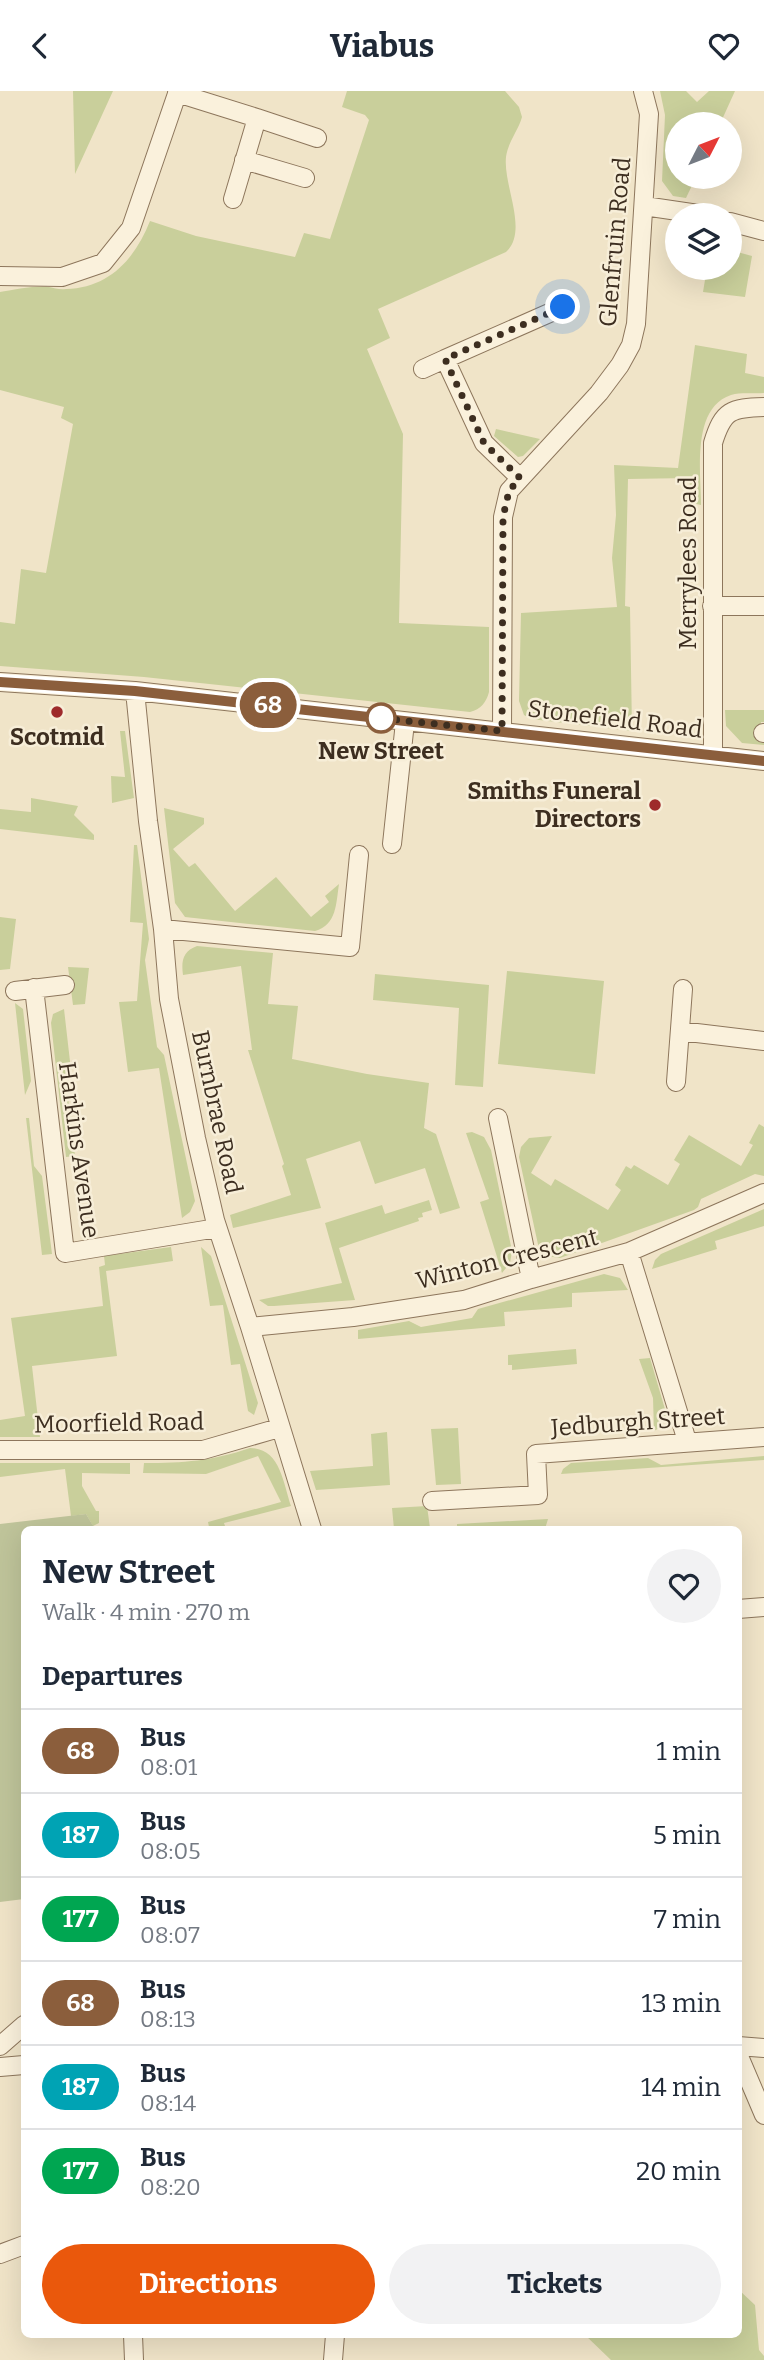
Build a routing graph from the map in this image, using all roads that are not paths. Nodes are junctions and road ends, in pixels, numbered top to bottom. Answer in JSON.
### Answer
{"nodes":[{"id":1,"x":643,"y":91,"type":"edge"},
{"id":2,"x":178,"y":92,"type":"edge"},
{"id":3,"x":257,"y":118,"type":"junction"},
{"id":4,"x":317,"y":138,"type":"dead end"},
{"id":5,"x":244,"y":160,"type":"junction"},
{"id":6,"x":305,"y":178,"type":"dead end"},
{"id":7,"x":233,"y":199,"type":"dead end"},
{"id":8,"x":644,"y":206,"type":"junction"},
{"id":9,"x":665,"y":209,"type":"edge"},
{"id":10,"x":742,"y":225,"type":"edge"},
{"id":11,"x":764,"y":231,"type":"edge"},
{"id":12,"x":0,"y":276,"type":"edge"},
{"id":13,"x":563,"y":307,"type":"dead end"},
{"id":14,"x":445,"y":359,"type":"junction"},
{"id":15,"x":423,"y":369,"type":"dead end"},
{"id":16,"x":764,"y":407,"type":"edge"},
{"id":17,"x":520,"y":478,"type":"junction"},
{"id":18,"x":712,"y":606,"type":"junction"},
{"id":19,"x":764,"y":606,"type":"edge"},
{"id":20,"x":0,"y":682,"type":"edge"},
{"id":21,"x":135,"y":691,"type":"junction"},
{"id":22,"x":405,"y":722,"type":"junction"},
{"id":23,"x":502,"y":731,"type":"junction"},
{"id":24,"x":713,"y":755,"type":"junction"},
{"id":25,"x":764,"y":761,"type":"edge"},
{"id":26,"x":392,"y":844,"type":"dead end"},
{"id":27,"x":359,"y":855,"type":"dead end"},
{"id":28,"x":163,"y":929,"type":"junction"},
{"id":29,"x":65,"y":985,"type":"dead end"},
{"id":30,"x":34,"y":988,"type":"junction"},
{"id":31,"x":683,"y":989,"type":"dead end"},
{"id":32,"x":15,"y":991,"type":"dead end"},
{"id":33,"x":680,"y":1031,"type":"junction"},
{"id":34,"x":764,"y":1041,"type":"edge"},
{"id":35,"x":676,"y":1082,"type":"dead end"},
{"id":36,"x":498,"y":1118,"type":"dead end"},
{"id":37,"x":764,"y":1193,"type":"edge"},
{"id":38,"x":217,"y":1228,"type":"junction"},
{"id":39,"x":629,"y":1252,"type":"junction"},
{"id":40,"x":531,"y":1279,"type":"junction"},
{"id":41,"x":250,"y":1328,"type":"junction"},
{"id":42,"x":279,"y":1428,"type":"junction"},
{"id":43,"x":764,"y":1437,"type":"edge"},
{"id":44,"x":687,"y":1441,"type":"junction"},
{"id":45,"x":0,"y":1450,"type":"edge"},
{"id":46,"x":432,"y":1501,"type":"dead end"},
{"id":47,"x":311,"y":1526,"type":"edge"},
{"id":48,"x":764,"y":1607,"type":"edge"},
{"id":49,"x":742,"y":1609,"type":"edge"},
{"id":50,"x":21,"y":2028,"type":"edge"},
{"id":51,"x":0,"y":2046,"type":"edge"},
{"id":52,"x":742,"y":2046,"type":"edge"},
{"id":53,"x":764,"y":2047,"type":"edge"},
{"id":54,"x":742,"y":2063,"type":"edge"},
{"id":55,"x":21,"y":2065,"type":"edge"},
{"id":56,"x":0,"y":2067,"type":"edge"},
{"id":57,"x":764,"y":2115,"type":"edge"},
{"id":58,"x":21,"y":2246,"type":"edge"},
{"id":59,"x":0,"y":2254,"type":"edge"},
{"id":60,"x":132,"y":2338,"type":"edge"},
{"id":61,"x":335,"y":2338,"type":"edge"},
{"id":62,"x":134,"y":2360,"type":"edge"},
{"id":63,"x":333,"y":2360,"type":"edge"}],
"edges":[{"from":1,"to":8,"type":"street","name":"Glenfruin Road"},
{"from":2,"to":3,"type":"street"},
{"from":2,"to":12,"type":"street"},
{"from":3,"to":4,"type":"street"},
{"from":3,"to":5,"type":"street"},
{"from":5,"to":6,"type":"street"},
{"from":5,"to":7,"type":"street"},
{"from":8,"to":9,"type":"street"},
{"from":8,"to":17,"type":"street","name":"Glenfruin Road"},
{"from":10,"to":11,"type":"street"},
{"from":13,"to":14,"type":"street"},
{"from":14,"to":15,"type":"street"},
{"from":14,"to":17,"type":"street"},
{"from":16,"to":18,"type":"street","name":"Merrylees Road"},
{"from":17,"to":23,"type":"street","name":"Glenfruin Road"},
{"from":18,"to":19,"type":"street"},
{"from":18,"to":24,"type":"street","name":"Merrylees Road"},
{"from":20,"to":21,"type":"street","name":"Stonefield Road"},
{"from":21,"to":22,"type":"street","name":"Stonefield Road"},
{"from":21,"to":28,"type":"street","name":"Burnbrae Road"},
{"from":22,"to":23,"type":"street","name":"Stonefield Road"},
{"from":22,"to":26,"type":"street"},
{"from":23,"to":24,"type":"street","name":"Stonefield Road"},
{"from":24,"to":25,"type":"street","name":"Stonefield Road"},
{"from":27,"to":28,"type":"street"},
{"from":28,"to":38,"type":"street","name":"Burnbrae Road"},
{"from":29,"to":30,"type":"street"},
{"from":30,"to":32,"type":"street"},
{"from":30,"to":38,"type":"street","name":"Harkins Avenue"},
{"from":31,"to":33,"type":"street"},
{"from":33,"to":34,"type":"street"},
{"from":33,"to":35,"type":"street"},
{"from":36,"to":40,"type":"street"},
{"from":37,"to":39,"type":"street","name":"Winton Crescent"},
{"from":38,"to":41,"type":"street","name":"Burnbrae Road"},
{"from":39,"to":40,"type":"street","name":"Winton Crescent"},
{"from":39,"to":44,"type":"street"},
{"from":40,"to":41,"type":"street","name":"Winton Crescent"},
{"from":41,"to":42,"type":"street","name":"Burnbrae Road"},
{"from":42,"to":45,"type":"street","name":"Moorfield Road"},
{"from":42,"to":47,"type":"street","name":"Burnbrae Road"},
{"from":43,"to":44,"type":"street","name":"Jedburgh Street"},
{"from":44,"to":46,"type":"street","name":"Jedburgh Street"},
{"from":48,"to":49,"type":"street"},
{"from":50,"to":51,"type":"street"},
{"from":52,"to":53,"type":"street"},
{"from":54,"to":57,"type":"street"},
{"from":55,"to":56,"type":"street"},
{"from":58,"to":59,"type":"street"},
{"from":60,"to":62,"type":"street"},
{"from":61,"to":63,"type":"street"}]}
